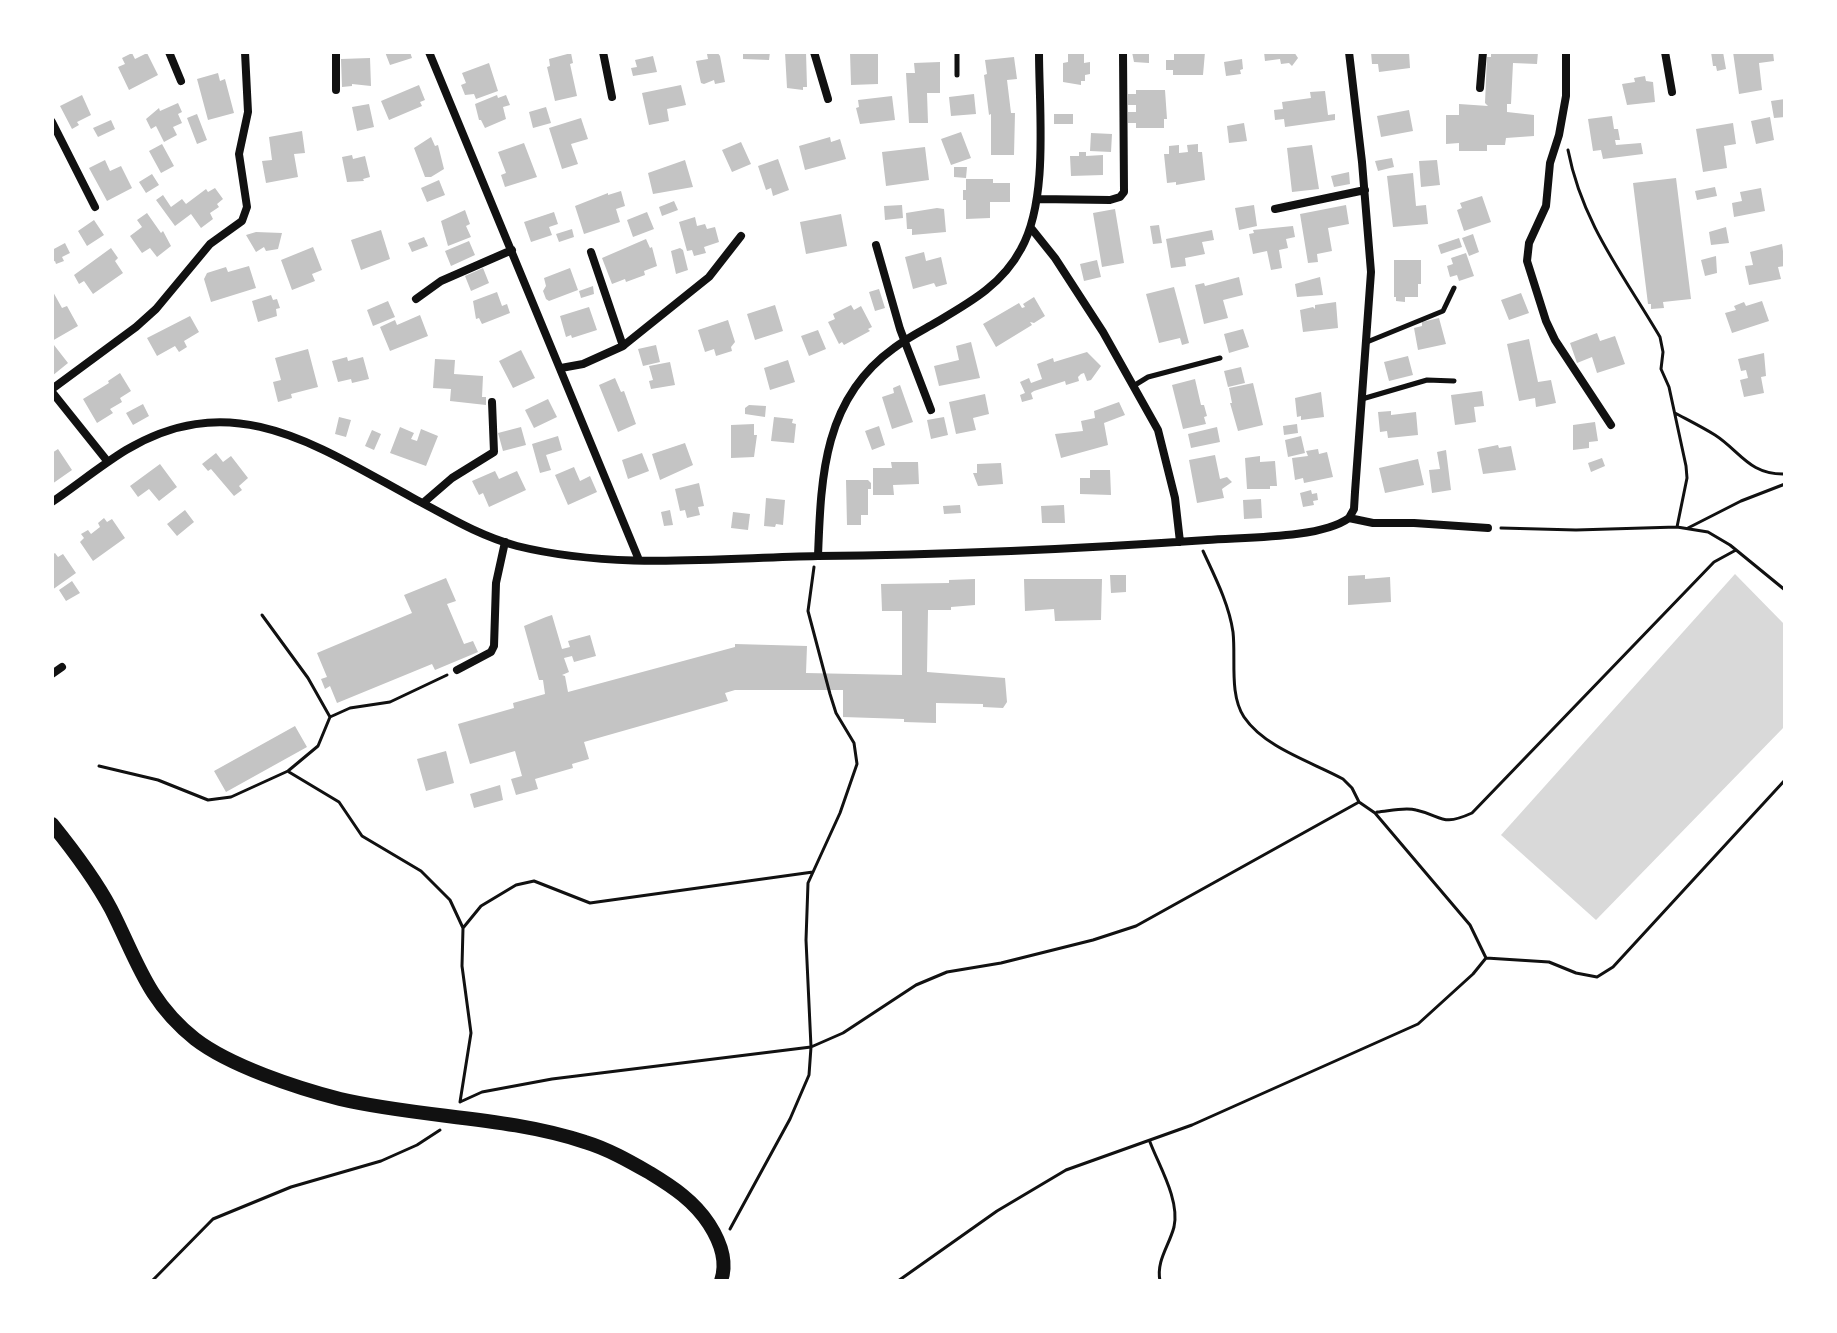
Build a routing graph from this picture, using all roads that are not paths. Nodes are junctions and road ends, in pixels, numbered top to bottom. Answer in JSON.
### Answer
{"nodes":[{"id":1,"x":169,"y":52,"type":"edge"},
{"id":2,"x":245,"y":52,"type":"edge"},
{"id":3,"x":336,"y":52,"type":"edge"},
{"id":4,"x":429,"y":52,"type":"edge"},
{"id":5,"x":603,"y":52,"type":"edge"},
{"id":6,"x":814,"y":52,"type":"edge"},
{"id":7,"x":957,"y":52,"type":"edge"},
{"id":8,"x":1039,"y":52,"type":"edge"},
{"id":9,"x":1123,"y":52,"type":"edge"},
{"id":10,"x":1349,"y":52,"type":"edge"},
{"id":11,"x":1483,"y":52,"type":"edge"},
{"id":12,"x":1566,"y":52,"type":"edge"},
{"id":13,"x":1665,"y":52,"type":"edge"},
{"id":14,"x":957,"y":75,"type":"dead end"},
{"id":15,"x":181,"y":81,"type":"dead end"},
{"id":16,"x":1480,"y":88,"type":"dead end"},
{"id":17,"x":336,"y":90,"type":"dead end"},
{"id":18,"x":1672,"y":92,"type":"dead end"},
{"id":19,"x":612,"y":97,"type":"dead end"},
{"id":20,"x":828,"y":99,"type":"dead end"},
{"id":21,"x":52,"y":122,"type":"edge"},
{"id":22,"x":1365,"y":190,"type":"junction"},
{"id":23,"x":1038,"y":199,"type":"junction"},
{"id":24,"x":95,"y":207,"type":"dead end"},
{"id":25,"x":1275,"y":209,"type":"dead end"},
{"id":26,"x":1031,"y":228,"type":"junction"},
{"id":27,"x":741,"y":236,"type":"dead end"},
{"id":28,"x":876,"y":245,"type":"dead end"},
{"id":29,"x":512,"y":250,"type":"junction"},
{"id":30,"x":591,"y":252,"type":"dead end"},
{"id":31,"x":1454,"y":288,"type":"dead end"},
{"id":32,"x":416,"y":299,"type":"dead end"},
{"id":33,"x":904,"y":341,"type":"junction"},
{"id":34,"x":1366,"y":343,"type":"junction"},
{"id":35,"x":623,"y":346,"type":"junction"},
{"id":36,"x":1220,"y":358,"type":"dead end"},
{"id":37,"x":561,"y":368,"type":"junction"},
{"id":38,"x":1454,"y":381,"type":"dead end"},
{"id":39,"x":1135,"y":385,"type":"junction"},
{"id":40,"x":52,"y":391,"type":"edge"},
{"id":41,"x":1362,"y":400,"type":"junction"},
{"id":42,"x":492,"y":402,"type":"dead end"},
{"id":43,"x":931,"y":410,"type":"dead end"},
{"id":44,"x":1611,"y":425,"type":"dead end"},
{"id":45,"x":108,"y":462,"type":"junction"},
{"id":46,"x":52,"y":502,"type":"edge"},
{"id":47,"x":423,"y":503,"type":"junction"},
{"id":48,"x":1349,"y":518,"type":"junction"},
{"id":49,"x":1488,"y":528,"type":"road end"},
{"id":50,"x":505,"y":542,"type":"junction"},
{"id":51,"x":1180,"y":542,"type":"junction"},
{"id":52,"x":818,"y":556,"type":"junction"},
{"id":53,"x":639,"y":560,"type":"junction"},
{"id":54,"x":62,"y":667,"type":"dead end"},
{"id":55,"x":457,"y":670,"type":"road end"},
{"id":56,"x":52,"y":674,"type":"edge"},
{"id":57,"x":52,"y":824,"type":"edge"},
{"id":58,"x":721,"y":1281,"type":"edge"}],
"edges":[{"from":1,"to":15,"type":"street"},
{"from":2,"to":40,"type":"street"},
{"from":3,"to":17,"type":"street"},
{"from":4,"to":29,"type":"street"},
{"from":5,"to":19,"type":"street"},
{"from":6,"to":20,"type":"street"},
{"from":7,"to":14,"type":"lane"},
{"from":8,"to":23,"type":"street"},
{"from":9,"to":23,"type":"street"},
{"from":10,"to":22,"type":"street"},
{"from":11,"to":16,"type":"street"},
{"from":12,"to":44,"type":"street"},
{"from":13,"to":18,"type":"street"},
{"from":21,"to":24,"type":"street"},
{"from":22,"to":25,"type":"street"},
{"from":22,"to":34,"type":"street"},
{"from":23,"to":26,"type":"street"},
{"from":26,"to":33,"type":"street"},
{"from":26,"to":39,"type":"street"},
{"from":27,"to":35,"type":"street"},
{"from":28,"to":33,"type":"street"},
{"from":29,"to":32,"type":"street"},
{"from":29,"to":37,"type":"street"},
{"from":30,"to":35,"type":"street"},
{"from":31,"to":34,"type":"lane"},
{"from":33,"to":43,"type":"street"},
{"from":33,"to":52,"type":"street"},
{"from":34,"to":41,"type":"street"},
{"from":35,"to":37,"type":"street"},
{"from":36,"to":39,"type":"lane"},
{"from":37,"to":53,"type":"street"},
{"from":38,"to":41,"type":"lane"},
{"from":39,"to":51,"type":"street"},
{"from":40,"to":45,"type":"street"},
{"from":41,"to":48,"type":"street"},
{"from":42,"to":47,"type":"street"},
{"from":45,"to":46,"type":"street"},
{"from":45,"to":47,"type":"street"},
{"from":47,"to":50,"type":"street"},
{"from":48,"to":49,"type":"street"},
{"from":48,"to":51,"type":"street"},
{"from":50,"to":53,"type":"street"},
{"from":50,"to":55,"type":"street"},
{"from":51,"to":52,"type":"street"},
{"from":52,"to":53,"type":"street"},
{"from":54,"to":56,"type":"street"},
{"from":57,"to":58,"type":"main road"}]}
